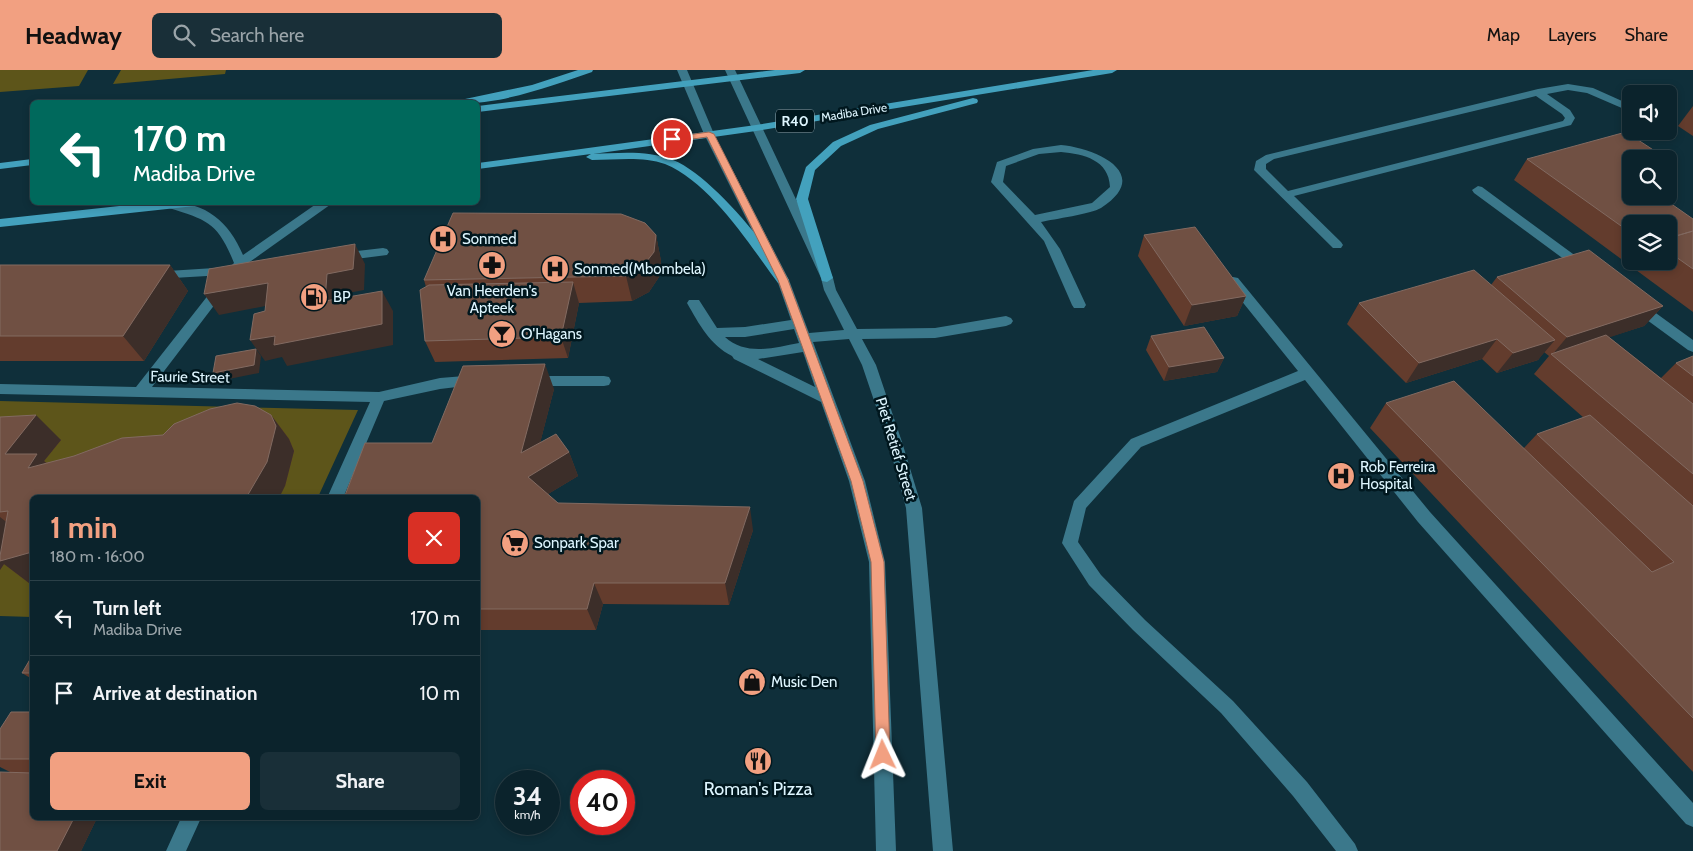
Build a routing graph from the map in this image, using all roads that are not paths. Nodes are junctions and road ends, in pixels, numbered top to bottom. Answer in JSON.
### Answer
{"nodes":[{"id":1,"x":588,"y":70,"type":"edge"},
{"id":2,"x":800,"y":70,"type":"edge"},
{"id":3,"x":1112,"y":70,"type":"edge"},
{"id":4,"x":732,"y":74,"type":"edge"},
{"id":5,"x":1084,"y":74,"type":"junction"},
{"id":6,"x":685,"y":77,"type":"edge"},
{"id":7,"x":1538,"y":92,"type":"junction"},
{"id":8,"x":475,"y":100,"type":"edge"},
{"id":9,"x":1622,"y":105,"type":"edge"},
{"id":10,"x":480,"y":109,"type":"edge"},
{"id":11,"x":756,"y":128,"type":"junction"},
{"id":12,"x":709,"y":134,"type":"junction"},
{"id":13,"x":539,"y":157,"type":"junction"},
{"id":14,"x":30,"y":162,"type":"edge"},
{"id":15,"x":0,"y":166,"type":"edge"},
{"id":16,"x":480,"y":166,"type":"edge"},
{"id":17,"x":1478,"y":190,"type":"dead end"},
{"id":18,"x":1285,"y":195,"type":"junction"},
{"id":19,"x":173,"y":205,"type":"joint"},
{"id":20,"x":324,"y":205,"type":"edge"},
{"id":21,"x":1031,"y":220,"type":"junction"},
{"id":22,"x":0,"y":223,"type":"edge"},
{"id":23,"x":1337,"y":245,"type":"dead end"},
{"id":24,"x":383,"y":252,"type":"dead end"},
{"id":25,"x":327,"y":259,"type":"edge"},
{"id":26,"x":242,"y":267,"type":"junction"},
{"id":27,"x":144,"y":276,"type":"edge"},
{"id":28,"x":1228,"y":276,"type":"edge"},
{"id":29,"x":827,"y":278,"type":"junction"},
{"id":30,"x":1597,"y":278,"type":"edge"},
{"id":31,"x":783,"y":280,"type":"junction"},
{"id":32,"x":1629,"y":301,"type":"edge"},
{"id":33,"x":694,"y":303,"type":"dead end"},
{"id":34,"x":1079,"y":305,"type":"dead end"},
{"id":35,"x":1006,"y":321,"type":"dead end"},
{"id":36,"x":799,"y":324,"type":"junction"},
{"id":37,"x":713,"y":333,"type":"junction"},
{"id":38,"x":854,"y":334,"type":"junction"},
{"id":39,"x":807,"y":342,"type":"junction"},
{"id":40,"x":1693,"y":348,"type":"edge"},
{"id":41,"x":731,"y":351,"type":"junction"},
{"id":42,"x":1307,"y":373,"type":"junction"},
{"id":43,"x":491,"y":380,"type":"edge"},
{"id":44,"x":519,"y":381,"type":"edge"},
{"id":45,"x":604,"y":382,"type":"dead end"},
{"id":46,"x":0,"y":389,"type":"edge"},
{"id":47,"x":140,"y":392,"type":"junction"},
{"id":48,"x":379,"y":397,"type":"junction"},
{"id":49,"x":828,"y":399,"type":"junction"},
{"id":50,"x":336,"y":495,"type":"edge"},
{"id":51,"x":1693,"y":817,"type":"edge"},
{"id":52,"x":190,"y":820,"type":"edge"},
{"id":53,"x":176,"y":851,"type":"edge"},
{"id":54,"x":886,"y":851,"type":"edge"},
{"id":55,"x":943,"y":851,"type":"edge"},
{"id":56,"x":1348,"y":851,"type":"edge"}],
"edges":[{"from":1,"to":8,"type":"main road"},
{"from":2,"to":4,"type":"main road"},
{"from":3,"to":5,"type":"main road","name":"Madiba Drive","number":"R40"},
{"from":4,"to":6,"type":"main road"},
{"from":4,"to":11,"type":"street","name":"Piet Retief Street"},
{"from":5,"to":11,"type":"main road","name":"Madiba Drive","number":"R40"},
{"from":5,"to":29,"type":"main road"},
{"from":6,"to":10,"type":"main road"},
{"from":6,"to":12,"type":"street"},
{"from":7,"to":9,"type":"street"},
{"from":7,"to":18,"type":"street"},
{"from":7,"to":18,"type":"street"},
{"from":11,"to":12,"type":"main road","name":"Madiba Drive","number":"R40"},
{"from":11,"to":29,"type":"street","name":"Piet Retief Street"},
{"from":12,"to":13,"type":"main road","name":"Madiba Drive","number":"R40"},
{"from":12,"to":31,"type":"street"},
{"from":13,"to":16,"type":"main road","name":"Madiba Drive","number":"R40"},
{"from":13,"to":31,"type":"main road"},
{"from":14,"to":15,"type":"main road"},
{"from":17,"to":30,"type":"street"},
{"from":18,"to":23,"type":"street"},
{"from":19,"to":22,"type":"main road"},
{"from":19,"to":26,"type":"street"},
{"from":20,"to":26,"type":"street"},
{"from":21,"to":21,"type":"street"},
{"from":21,"to":34,"type":"street"},
{"from":24,"to":25,"type":"street"},
{"from":26,"to":27,"type":"street"},
{"from":26,"to":47,"type":"street"},
{"from":28,"to":42,"type":"street"},
{"from":29,"to":38,"type":"street","name":"Piet Retief Street"},
{"from":31,"to":36,"type":"street"},
{"from":32,"to":40,"type":"street"},
{"from":33,"to":37,"type":"street"},
{"from":35,"to":38,"type":"street"},
{"from":36,"to":37,"type":"street"},
{"from":36,"to":39,"type":"street"},
{"from":37,"to":41,"type":"street"},
{"from":38,"to":39,"type":"street"},
{"from":38,"to":55,"type":"street","name":"Piet Retief Street"},
{"from":39,"to":41,"type":"street"},
{"from":39,"to":49,"type":"street"},
{"from":41,"to":49,"type":"street"},
{"from":42,"to":51,"type":"street"},
{"from":42,"to":56,"type":"street"},
{"from":43,"to":48,"type":"street","name":"Faurie Street"},
{"from":44,"to":45,"type":"street"},
{"from":46,"to":47,"type":"street","name":"Faurie Street"},
{"from":47,"to":48,"type":"street","name":"Faurie Street"},
{"from":48,"to":50,"type":"street"},
{"from":49,"to":54,"type":"street"},
{"from":52,"to":53,"type":"street"}]}
